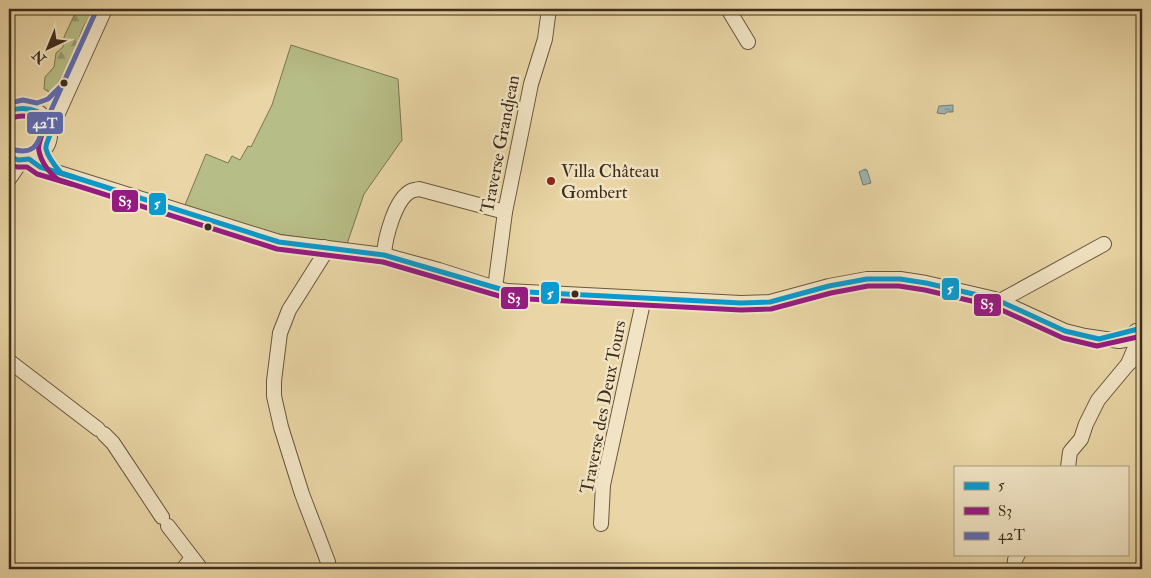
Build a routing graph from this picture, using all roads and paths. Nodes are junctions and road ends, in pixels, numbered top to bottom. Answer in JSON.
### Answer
{"nodes":[{"id":1,"x":105,"y":9,"type":"edge"},
{"id":2,"x":549,"y":9,"type":"edge"},
{"id":3,"x":728,"y":9,"type":"edge"},
{"id":4,"x":748,"y":42,"type":"dead end"},
{"id":5,"x":69,"y":88,"type":"junction"},
{"id":6,"x":9,"y":111,"type":"edge"},
{"id":7,"x":37,"y":111,"type":"junction"},
{"id":8,"x":50,"y":131,"type":"junction"},
{"id":9,"x":45,"y":147,"type":"junction"},
{"id":10,"x":19,"y":158,"type":"edge"},
{"id":11,"x":60,"y":173,"type":"junction"},
{"id":12,"x":9,"y":180,"type":"edge"},
{"id":13,"x":504,"y":212,"type":"junction"},
{"id":14,"x":1104,"y":244,"type":"dead end"},
{"id":15,"x":324,"y":248,"type":"junction"},
{"id":16,"x":384,"y":255,"type":"junction"},
{"id":17,"x":495,"y":288,"type":"junction"},
{"id":18,"x":644,"y":298,"type":"junction"},
{"id":19,"x":1000,"y":301,"type":"junction"},
{"id":20,"x":1139,"y":333,"type":"edge"},
{"id":21,"x":1142,"y":353,"type":"edge"},
{"id":22,"x":9,"y":361,"type":"edge"},
{"id":23,"x":1128,"y":364,"type":"junction"},
{"id":24,"x":1068,"y":466,"type":"edge"},
{"id":25,"x":601,"y":524,"type":"dead end"},
{"id":26,"x":1017,"y":556,"type":"edge"},
{"id":27,"x":192,"y":558,"type":"junction"},
{"id":28,"x":183,"y":569,"type":"edge"},
{"id":29,"x":201,"y":569,"type":"edge"},
{"id":30,"x":329,"y":569,"type":"edge"},
{"id":31,"x":1014,"y":569,"type":"edge"}],
"edges":[{"from":1,"to":5,"type":"street"},
{"from":2,"to":13,"type":"street","name":"Traverse Grandjean"},
{"from":3,"to":4,"type":"street"},
{"from":5,"to":7,"type":"street"},
{"from":5,"to":8,"type":"street"},
{"from":6,"to":7,"type":"street"},
{"from":7,"to":8,"type":"street"},
{"from":8,"to":9,"type":"street"},
{"from":9,"to":10,"type":"street"},
{"from":9,"to":11,"type":"street"},
{"from":10,"to":11,"type":"street"},
{"from":10,"to":12,"type":"street"},
{"from":11,"to":15,"type":"street"},
{"from":13,"to":16,"type":"street"},
{"from":13,"to":17,"type":"street","name":"Traverse Grandjean"},
{"from":14,"to":19,"type":"street"},
{"from":15,"to":16,"type":"street"},
{"from":15,"to":30,"type":"street"},
{"from":16,"to":17,"type":"street"},
{"from":17,"to":18,"type":"street"},
{"from":18,"to":19,"type":"street"},
{"from":18,"to":25,"type":"street","name":"Traverse des Deux Tours"},
{"from":19,"to":20,"type":"street"},
{"from":20,"to":23,"type":"street"},
{"from":21,"to":23,"type":"street"},
{"from":22,"to":27,"type":"street"},
{"from":23,"to":24,"type":"street"},
{"from":26,"to":31,"type":"street"},
{"from":27,"to":28,"type":"street"},
{"from":27,"to":29,"type":"street"}]}
